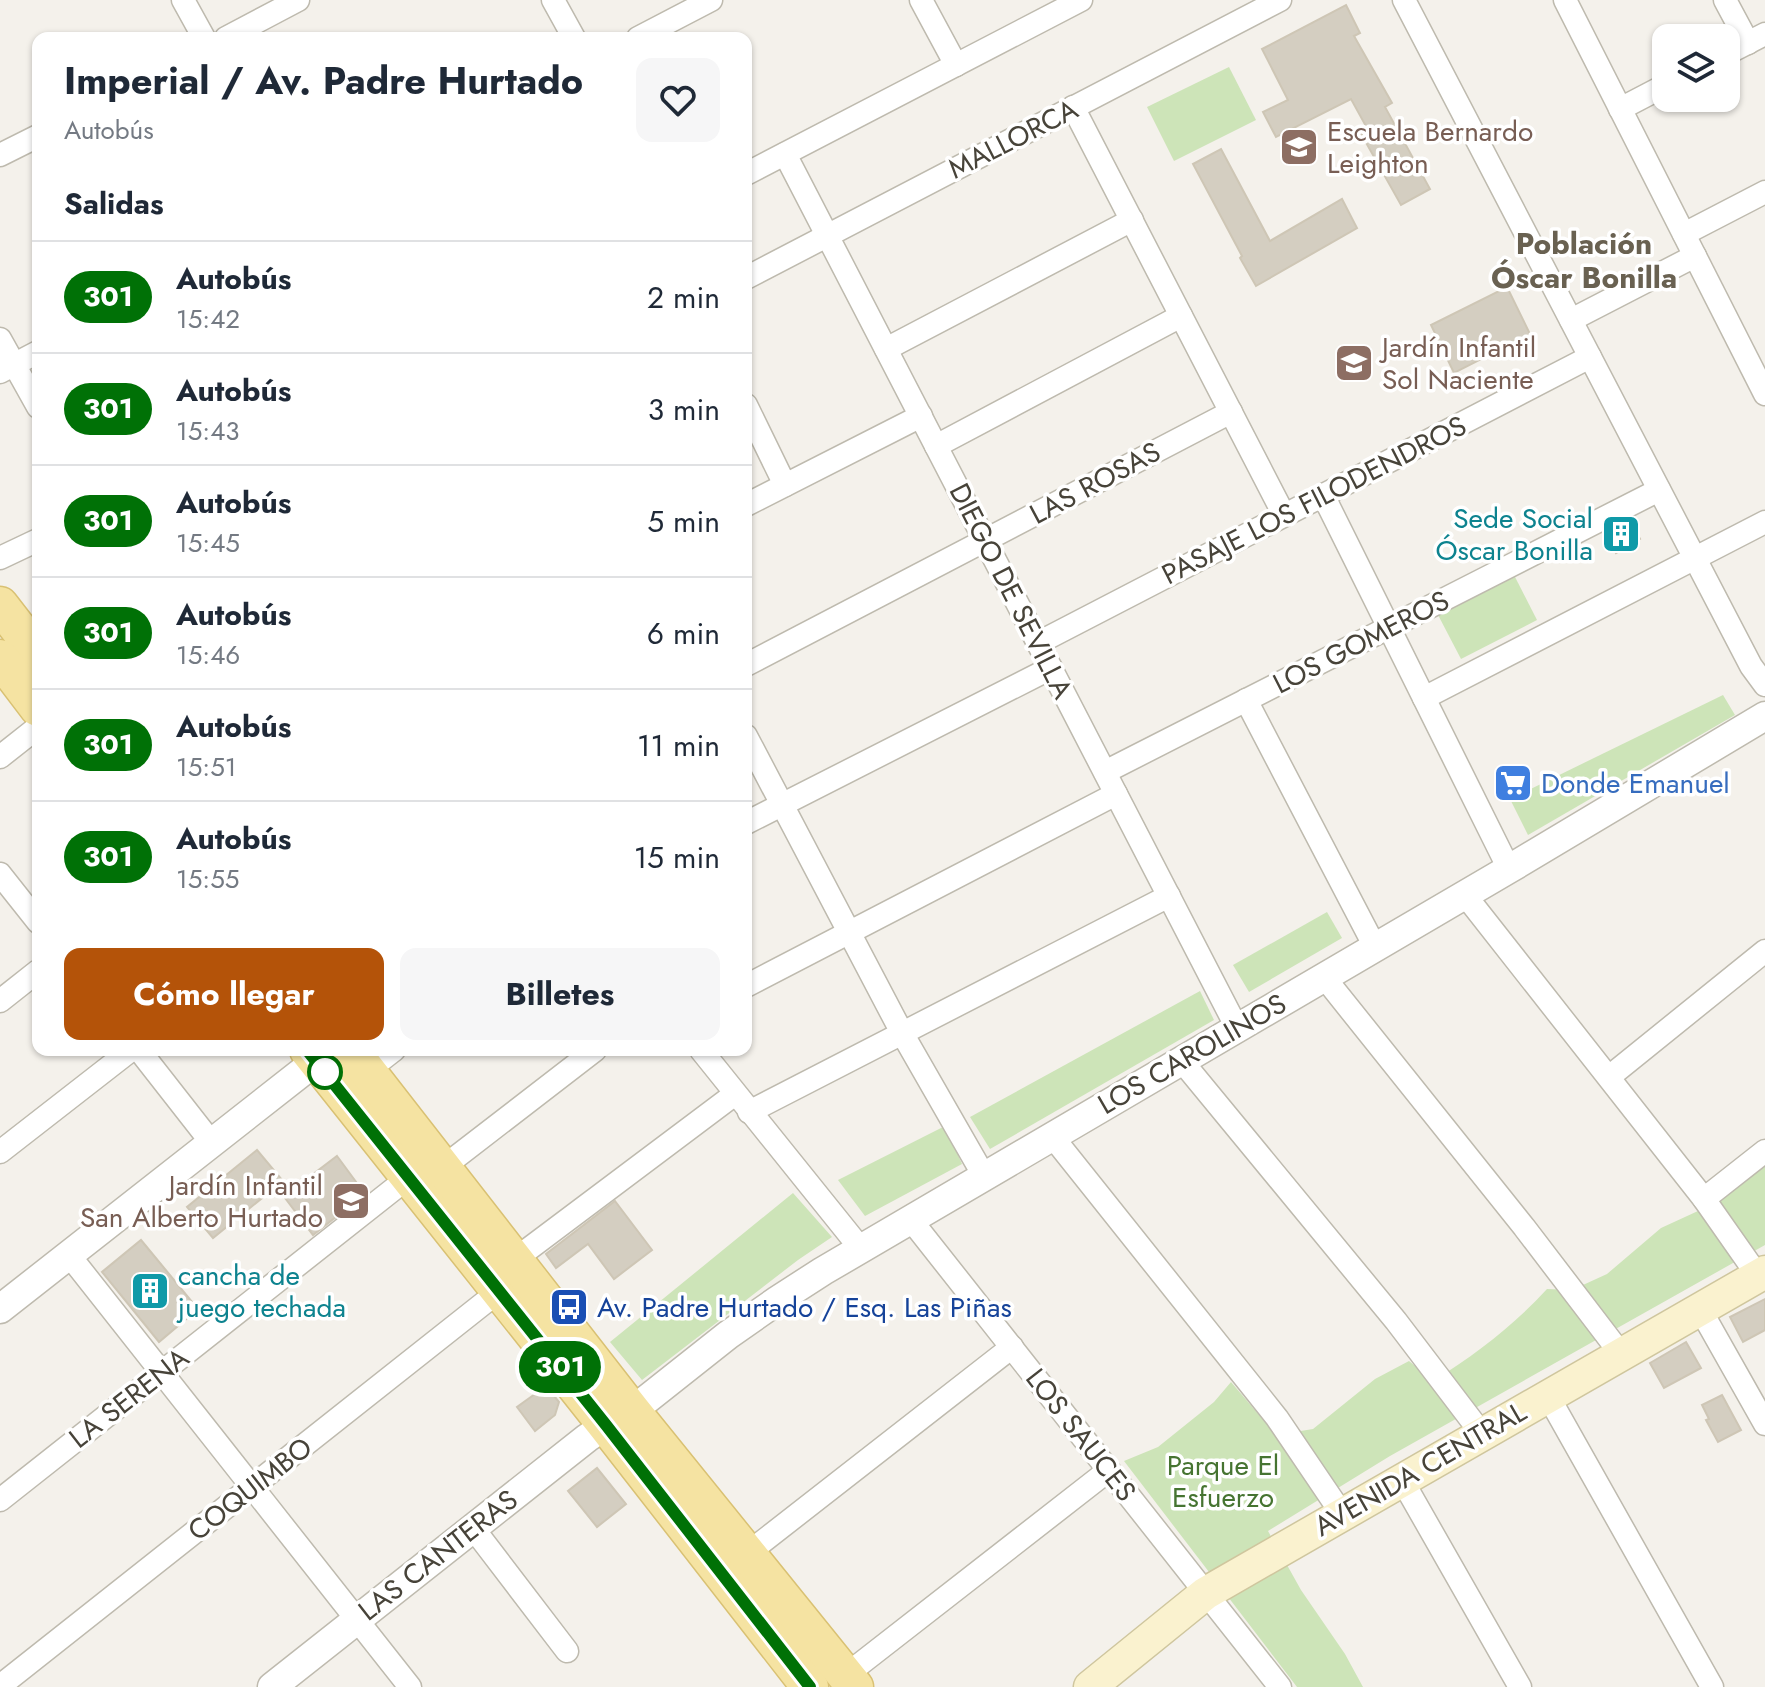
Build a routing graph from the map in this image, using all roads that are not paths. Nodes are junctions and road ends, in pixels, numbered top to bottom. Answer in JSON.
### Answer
{"nodes":[{"id":1,"x":183,"y":0,"type":"edge"},
{"id":2,"x":298,"y":0,"type":"edge"},
{"id":3,"x":553,"y":0,"type":"edge"},
{"id":4,"x":711,"y":0,"type":"edge"},
{"id":5,"x":921,"y":0,"type":"edge"},
{"id":6,"x":1081,"y":0,"type":"edge"},
{"id":7,"x":1280,"y":0,"type":"edge"},
{"id":8,"x":1404,"y":0,"type":"edge"},
{"id":9,"x":1565,"y":0,"type":"edge"},
{"id":10,"x":1725,"y":0,"type":"edge"},
{"id":11,"x":201,"y":32,"type":"edge"},
{"id":12,"x":237,"y":32,"type":"edge"},
{"id":13,"x":571,"y":32,"type":"edge"},
{"id":14,"x":650,"y":32,"type":"edge"},
{"id":15,"x":1756,"y":39,"type":"edge"},
{"id":16,"x":956,"y":65,"type":"junction"},
{"id":17,"x":1652,"y":92,"type":"edge"},
{"id":18,"x":1073,"y":107,"type":"junction"},
{"id":19,"x":1620,"y":109,"type":"junction"},
{"id":20,"x":32,"y":139,"type":"edge"},
{"id":21,"x":785,"y":154,"type":"junction"},
{"id":22,"x":0,"y":155,"type":"edge"},
{"id":23,"x":752,"y":171,"type":"edge"},
{"id":24,"x":1765,"y":192,"type":"edge"},
{"id":25,"x":1132,"y":220,"type":"junction"},
{"id":26,"x":1684,"y":234,"type":"junction"},
{"id":27,"x":827,"y":235,"type":"junction"},
{"id":28,"x":1695,"y":256,"type":"junction"},
{"id":29,"x":752,"y":275,"type":"edge"},
{"id":30,"x":1181,"y":316,"type":"junction"},
{"id":31,"x":1571,"y":320,"type":"junction"},
{"id":32,"x":0,"y":339,"type":"edge"},
{"id":33,"x":886,"y":349,"type":"junction"},
{"id":34,"x":32,"y":355,"type":"edge"},
{"id":35,"x":1590,"y":357,"type":"junction"},
{"id":36,"x":1758,"y":362,"type":"edge"},
{"id":37,"x":7,"y":368,"type":"edge"},
{"id":38,"x":1765,"y":394,"type":"edge"},
{"id":39,"x":32,"y":399,"type":"edge"},
{"id":40,"x":1231,"y":412,"type":"junction"},
{"id":41,"x":921,"y":416,"type":"junction"},
{"id":42,"x":752,"y":417,"type":"edge"},
{"id":43,"x":936,"y":446,"type":"junction"},
{"id":44,"x":785,"y":485,"type":"junction"},
{"id":45,"x":1659,"y":490,"type":"junction"},
{"id":46,"x":1323,"y":495,"type":"junction"},
{"id":47,"x":752,"y":502,"type":"edge"},
{"id":48,"x":1284,"y":515,"type":"junction"},
{"id":49,"x":1765,"y":522,"type":"edge"},
{"id":50,"x":985,"y":540,"type":"junction"},
{"id":51,"x":32,"y":543,"type":"edge"},
{"id":52,"x":0,"y":558,"type":"edge"},
{"id":53,"x":1695,"y":559,"type":"junction"},
{"id":54,"x":0,"y":605,"type":"edge"},
{"id":55,"x":1389,"y":628,"type":"junction"},
{"id":56,"x":1038,"y":643,"type":"junction"},
{"id":57,"x":27,"y":652,"type":"edge"},
{"id":58,"x":752,"y":662,"type":"edge"},
{"id":59,"x":1051,"y":668,"type":"junction"},
{"id":60,"x":32,"y":677,"type":"edge"},
{"id":61,"x":1765,"y":685,"type":"edge"},
{"id":62,"x":1424,"y":698,"type":"junction"},
{"id":63,"x":1246,"y":700,"type":"junction"},
{"id":64,"x":1765,"y":716,"type":"edge"},
{"id":65,"x":32,"y":732,"type":"edge"},
{"id":66,"x":752,"y":748,"type":"edge"},
{"id":67,"x":0,"y":757,"type":"edge"},
{"id":68,"x":1105,"y":772,"type":"junction"},
{"id":69,"x":1116,"y":794,"type":"junction"},
{"id":70,"x":782,"y":805,"type":"junction"},
{"id":71,"x":752,"y":820,"type":"edge"},
{"id":72,"x":1509,"y":869,"type":"junction"},
{"id":73,"x":0,"y":874,"type":"edge"},
{"id":74,"x":1465,"y":895,"type":"junction"},
{"id":75,"x":1169,"y":896,"type":"junction"},
{"id":76,"x":32,"y":914,"type":"edge"},
{"id":77,"x":849,"y":933,"type":"junction"},
{"id":78,"x":1375,"y":947,"type":"junction"},
{"id":79,"x":1765,"y":951,"type":"edge"},
{"id":80,"x":32,"y":976,"type":"edge"},
{"id":81,"x":1324,"y":977,"type":"junction"},
{"id":82,"x":752,"y":983,"type":"edge"},
{"id":83,"x":0,"y":1001,"type":"edge"},
{"id":84,"x":1237,"y":1028,"type":"junction"},
{"id":85,"x":902,"y":1033,"type":"junction"},
{"id":86,"x":123,"y":1056,"type":"edge"},
{"id":87,"x":144,"y":1056,"type":"edge"},
{"id":88,"x":312,"y":1056,"type":"edge"},
{"id":89,"x":587,"y":1056,"type":"edge"},
{"id":90,"x":706,"y":1056,"type":"edge"},
{"id":91,"x":371,"y":1057,"type":"edge"},
{"id":92,"x":1181,"y":1060,"type":"junction"},
{"id":93,"x":1609,"y":1077,"type":"junction"},
{"id":94,"x":742,"y":1103,"type":"junction"},
{"id":95,"x":1052,"y":1136,"type":"junction"},
{"id":96,"x":211,"y":1142,"type":"junction"},
{"id":97,"x":1765,"y":1151,"type":"edge"},
{"id":98,"x":0,"y":1152,"type":"edge"},
{"id":99,"x":426,"y":1173,"type":"junction"},
{"id":100,"x":984,"y":1176,"type":"junction"},
{"id":101,"x":1704,"y":1199,"type":"junction"},
{"id":102,"x":911,"y":1220,"type":"junction"},
{"id":103,"x":861,"y":1249,"type":"junction"},
{"id":104,"x":69,"y":1255,"type":"junction"},
{"id":105,"x":1762,"y":1274,"type":"edge"},
{"id":106,"x":507,"y":1276,"type":"junction"},
{"id":107,"x":0,"y":1309,"type":"edge"},
{"id":108,"x":1700,"y":1309,"type":"junction"},
{"id":109,"x":1012,"y":1347,"type":"junction"},
{"id":110,"x":1621,"y":1354,"type":"junction"},
{"id":111,"x":162,"y":1373,"type":"junction"},
{"id":112,"x":1548,"y":1396,"type":"junction"},
{"id":113,"x":619,"y":1418,"type":"junction"},
{"id":114,"x":1765,"y":1424,"type":"edge"},
{"id":115,"x":1482,"y":1434,"type":"junction"},
{"id":116,"x":1109,"y":1470,"type":"junction"},
{"id":117,"x":1402,"y":1480,"type":"junction"},
{"id":118,"x":252,"y":1487,"type":"junction"},
{"id":119,"x":0,"y":1500,"type":"edge"},
{"id":120,"x":1342,"y":1514,"type":"junction"},
{"id":121,"x":473,"y":1528,"type":"junction"},
{"id":122,"x":748,"y":1553,"type":"junction"},
{"id":123,"x":1206,"y":1593,"type":"junction"},
{"id":124,"x":357,"y":1620,"type":"junction"},
{"id":125,"x":567,"y":1651,"type":"dead end"},
{"id":126,"x":8,"y":1677,"type":"edge"},
{"id":127,"x":851,"y":1681,"type":"edge"},
{"id":128,"x":272,"y":1687,"type":"edge"},
{"id":129,"x":410,"y":1687,"type":"edge"},
{"id":130,"x":810,"y":1687,"type":"edge"},
{"id":131,"x":1090,"y":1687,"type":"edge"},
{"id":132,"x":1280,"y":1687,"type":"edge"},
{"id":133,"x":1520,"y":1687,"type":"edge"},
{"id":134,"x":1712,"y":1687,"type":"edge"}],
"edges":[{"from":1,"to":11,"type":"street"},
{"from":2,"to":12,"type":"street"},
{"from":3,"to":13,"type":"street"},
{"from":4,"to":14,"type":"street"},
{"from":5,"to":16,"type":"street"},
{"from":6,"to":16,"type":"street"},
{"from":7,"to":18,"type":"street","name":"MALLORCA"},
{"from":8,"to":31,"type":"street"},
{"from":9,"to":19,"type":"street"},
{"from":10,"to":15,"type":"street"},
{"from":16,"to":21,"type":"street"},
{"from":17,"to":19,"type":"street"},
{"from":18,"to":25,"type":"street"},
{"from":18,"to":27,"type":"street","name":"MALLORCA"},
{"from":19,"to":26,"type":"street"},
{"from":20,"to":22,"type":"street"},
{"from":21,"to":23,"type":"street"},
{"from":21,"to":27,"type":"street","name":"DIEGO DE SEVILLA"},
{"from":24,"to":26,"type":"street"},
{"from":25,"to":30,"type":"street"},
{"from":25,"to":33,"type":"street"},
{"from":26,"to":28,"type":"street"},
{"from":27,"to":29,"type":"street","name":"MALLORCA"},
{"from":27,"to":33,"type":"street","name":"DIEGO DE SEVILLA"},
{"from":28,"to":31,"type":"street"},
{"from":28,"to":36,"type":"street"},
{"from":30,"to":40,"type":"street"},
{"from":30,"to":43,"type":"street"},
{"from":31,"to":35,"type":"street"},
{"from":32,"to":37,"type":"street"},
{"from":33,"to":41,"type":"street","name":"DIEGO DE SEVILLA"},
{"from":34,"to":37,"type":"street"},
{"from":35,"to":45,"type":"street"},
{"from":35,"to":46,"type":"street","name":"PASAJE LOS FILODENDROS"},
{"from":36,"to":38,"type":"street"},
{"from":37,"to":39,"type":"street"},
{"from":40,"to":48,"type":"street"},
{"from":40,"to":50,"type":"street","name":"LAS ROSAS"},
{"from":41,"to":43,"type":"street","name":"DIEGO DE SEVILLA"},
{"from":41,"to":44,"type":"street"},
{"from":42,"to":44,"type":"street"},
{"from":43,"to":50,"type":"street","name":"DIEGO DE SEVILLA"},
{"from":44,"to":47,"type":"street"},
{"from":45,"to":53,"type":"street"},
{"from":45,"to":55,"type":"street","name":"LOS GOMEROS"},
{"from":46,"to":48,"type":"street","name":"PASAJE LOS FILODENDROS"},
{"from":46,"to":55,"type":"street"},
{"from":48,"to":56,"type":"street","name":"PASAJE LOS FILODENDROS"},
{"from":49,"to":53,"type":"street"},
{"from":50,"to":56,"type":"street","name":"DIEGO DE SEVILLA"},
{"from":50,"to":58,"type":"street","name":"LAS ROSAS"},
{"from":51,"to":52,"type":"street"},
{"from":53,"to":61,"type":"street"},
{"from":53,"to":62,"type":"street"},
{"from":54,"to":57,"type":"main road"},
{"from":55,"to":62,"type":"street"},
{"from":55,"to":63,"type":"street","name":"LOS GOMEROS"},
{"from":56,"to":59,"type":"street","name":"DIEGO DE SEVILLA"},
{"from":57,"to":60,"type":"main road"},
{"from":59,"to":68,"type":"street","name":"DIEGO DE SEVILLA"},
{"from":59,"to":70,"type":"street"},
{"from":62,"to":72,"type":"street"},
{"from":63,"to":68,"type":"street","name":"LOS GOMEROS"},
{"from":63,"to":78,"type":"street"},
{"from":64,"to":72,"type":"street","name":"LOS CAROLINOS"},
{"from":65,"to":67,"type":"street"},
{"from":66,"to":70,"type":"street"},
{"from":68,"to":69,"type":"street","name":"DIEGO DE SEVILLA"},
{"from":69,"to":75,"type":"street","name":"DIEGO DE SEVILLA"},
{"from":69,"to":77,"type":"street"},
{"from":70,"to":71,"type":"street"},
{"from":70,"to":77,"type":"street"},
{"from":72,"to":74,"type":"street","name":"LOS CAROLINOS"},
{"from":73,"to":76,"type":"street"},
{"from":74,"to":78,"type":"street","name":"LOS CAROLINOS"},
{"from":74,"to":93,"type":"street"},
{"from":75,"to":84,"type":"street","name":"DIEGO DE SEVILLA"},
{"from":75,"to":85,"type":"street","name":"COQUIMBO"},
{"from":77,"to":82,"type":"street"},
{"from":77,"to":85,"type":"street"},
{"from":78,"to":81,"type":"street","name":"LOS CAROLINOS"},
{"from":79,"to":93,"type":"street"},
{"from":80,"to":83,"type":"street"},
{"from":81,"to":84,"type":"street","name":"LOS CAROLINOS"},
{"from":81,"to":110,"type":"street"},
{"from":84,"to":92,"type":"street","name":"LOS CAROLINOS"},
{"from":85,"to":94,"type":"street","name":"COQUIMBO"},
{"from":85,"to":100,"type":"street"},
{"from":86,"to":98,"type":"street"},
{"from":87,"to":96,"type":"street"},
{"from":88,"to":96,"type":"street"},
{"from":88,"to":99,"type":"main road"},
{"from":89,"to":99,"type":"street"},
{"from":90,"to":94,"type":"street"},
{"from":91,"to":99,"type":"main road"},
{"from":92,"to":95,"type":"street","name":"LOS CAROLINOS"},
{"from":92,"to":115,"type":"street"},
{"from":93,"to":101,"type":"street"},
{"from":94,"to":103,"type":"street"},
{"from":94,"to":106,"type":"street","name":"COQUIMBO"},
{"from":95,"to":100,"type":"street","name":"LOS CAROLINOS"},
{"from":95,"to":120,"type":"street"},
{"from":96,"to":104,"type":"street"},
{"from":97,"to":101,"type":"street"},
{"from":99,"to":106,"type":"main road"},
{"from":99,"to":111,"type":"street","name":"LA SERENA"},
{"from":100,"to":102,"type":"street","name":"LOS CAROLINOS"},
{"from":101,"to":105,"type":"street"},
{"from":102,"to":103,"type":"street","name":"LOS CAROLINOS"},
{"from":102,"to":109,"type":"street","name":"LOS SAUCES"},
{"from":103,"to":113,"type":"street","name":"LOS CAROLINOS"},
{"from":104,"to":107,"type":"street"},
{"from":104,"to":111,"type":"street"},
{"from":105,"to":108,"type":"main road","name":"AVENIDA CENTRAL"},
{"from":106,"to":113,"type":"main road"},
{"from":106,"to":118,"type":"street","name":"COQUIMBO"},
{"from":108,"to":110,"type":"main road","name":"AVENIDA CENTRAL"},
{"from":108,"to":114,"type":"street"},
{"from":109,"to":116,"type":"street","name":"LOS SAUCES"},
{"from":109,"to":122,"type":"street"},
{"from":110,"to":112,"type":"main road","name":"AVENIDA CENTRAL"},
{"from":111,"to":118,"type":"street"},
{"from":111,"to":119,"type":"street","name":"LA SERENA"},
{"from":112,"to":115,"type":"main road","name":"AVENIDA CENTRAL"},
{"from":112,"to":134,"type":"street"},
{"from":113,"to":121,"type":"street","name":"LAS CANTERAS"},
{"from":113,"to":122,"type":"main road"},
{"from":113,"to":130,"type":"main road"},
{"from":115,"to":117,"type":"main road","name":"AVENIDA CENTRAL"},
{"from":116,"to":123,"type":"street","name":"LOS SAUCES"},
{"from":116,"to":127,"type":"street"},
{"from":117,"to":120,"type":"main road","name":"AVENIDA CENTRAL"},
{"from":117,"to":133,"type":"street"},
{"from":118,"to":124,"type":"street"},
{"from":118,"to":126,"type":"street","name":"COQUIMBO"},
{"from":120,"to":123,"type":"main road","name":"AVENIDA CENTRAL"},
{"from":121,"to":124,"type":"street","name":"LAS CANTERAS"},
{"from":121,"to":125,"type":"street"},
{"from":122,"to":127,"type":"main road"},
{"from":123,"to":131,"type":"main road","name":"AVENIDA CENTRAL"},
{"from":123,"to":132,"type":"street","name":"LOS SAUCES"},
{"from":124,"to":128,"type":"street","name":"LAS CANTERAS"},
{"from":124,"to":129,"type":"street"}]}
